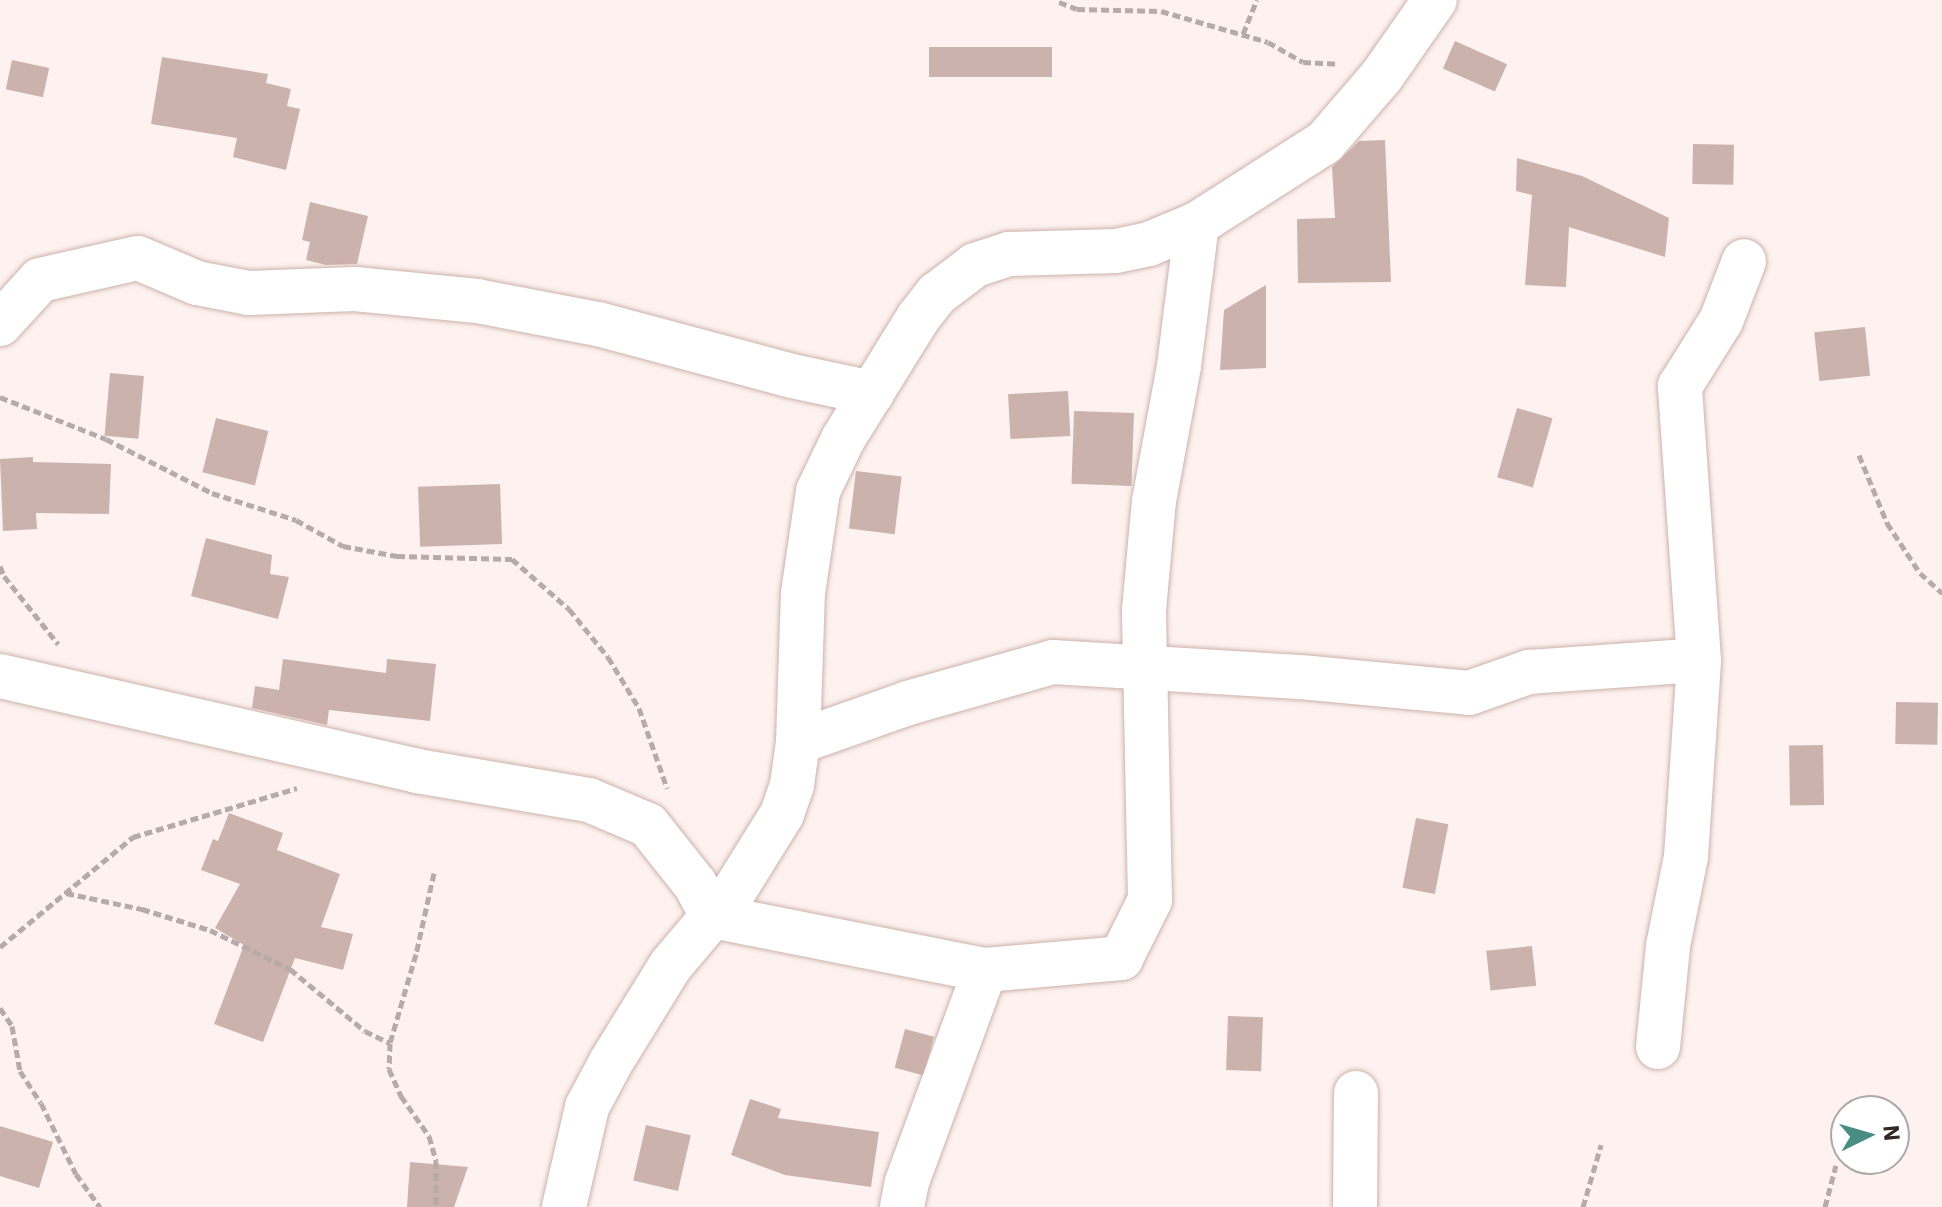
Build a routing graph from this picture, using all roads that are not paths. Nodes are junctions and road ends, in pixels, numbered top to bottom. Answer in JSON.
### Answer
{"nodes":[{"id":1,"x":1435,"y":0,"type":"edge"},
{"id":2,"x":1197,"y":224,"type":"junction"},
{"id":3,"x":1744,"y":261,"type":"dead end"},
{"id":4,"x":0,"y":324,"type":"edge"},
{"id":5,"x":872,"y":393,"type":"junction"},
{"id":6,"x":1699,"y":660,"type":"junction"},
{"id":7,"x":1145,"y":669,"type":"junction"},
{"id":8,"x":0,"y":676,"type":"edge"},
{"id":9,"x":798,"y":742,"type":"junction"},
{"id":10,"x":712,"y":916,"type":"junction"},
{"id":11,"x":985,"y":970,"type":"junction"},
{"id":12,"x":1658,"y":1047,"type":"dead end"},
{"id":13,"x":1356,"y":1093,"type":"dead end"},
{"id":14,"x":564,"y":1207,"type":"edge"},
{"id":15,"x":902,"y":1207,"type":"edge"},
{"id":16,"x":1355,"y":1207,"type":"edge"}],
"edges":[{"from":1,"to":2,"type":"street"},
{"from":2,"to":5,"type":"street"},
{"from":2,"to":7,"type":"street"},
{"from":3,"to":6,"type":"street"},
{"from":4,"to":5,"type":"street"},
{"from":5,"to":9,"type":"street"},
{"from":6,"to":7,"type":"street"},
{"from":6,"to":12,"type":"street"},
{"from":7,"to":9,"type":"street"},
{"from":7,"to":11,"type":"street"},
{"from":8,"to":10,"type":"street"},
{"from":9,"to":10,"type":"street"},
{"from":10,"to":11,"type":"street"},
{"from":10,"to":14,"type":"street"},
{"from":11,"to":15,"type":"street"},
{"from":13,"to":16,"type":"street"}]}
